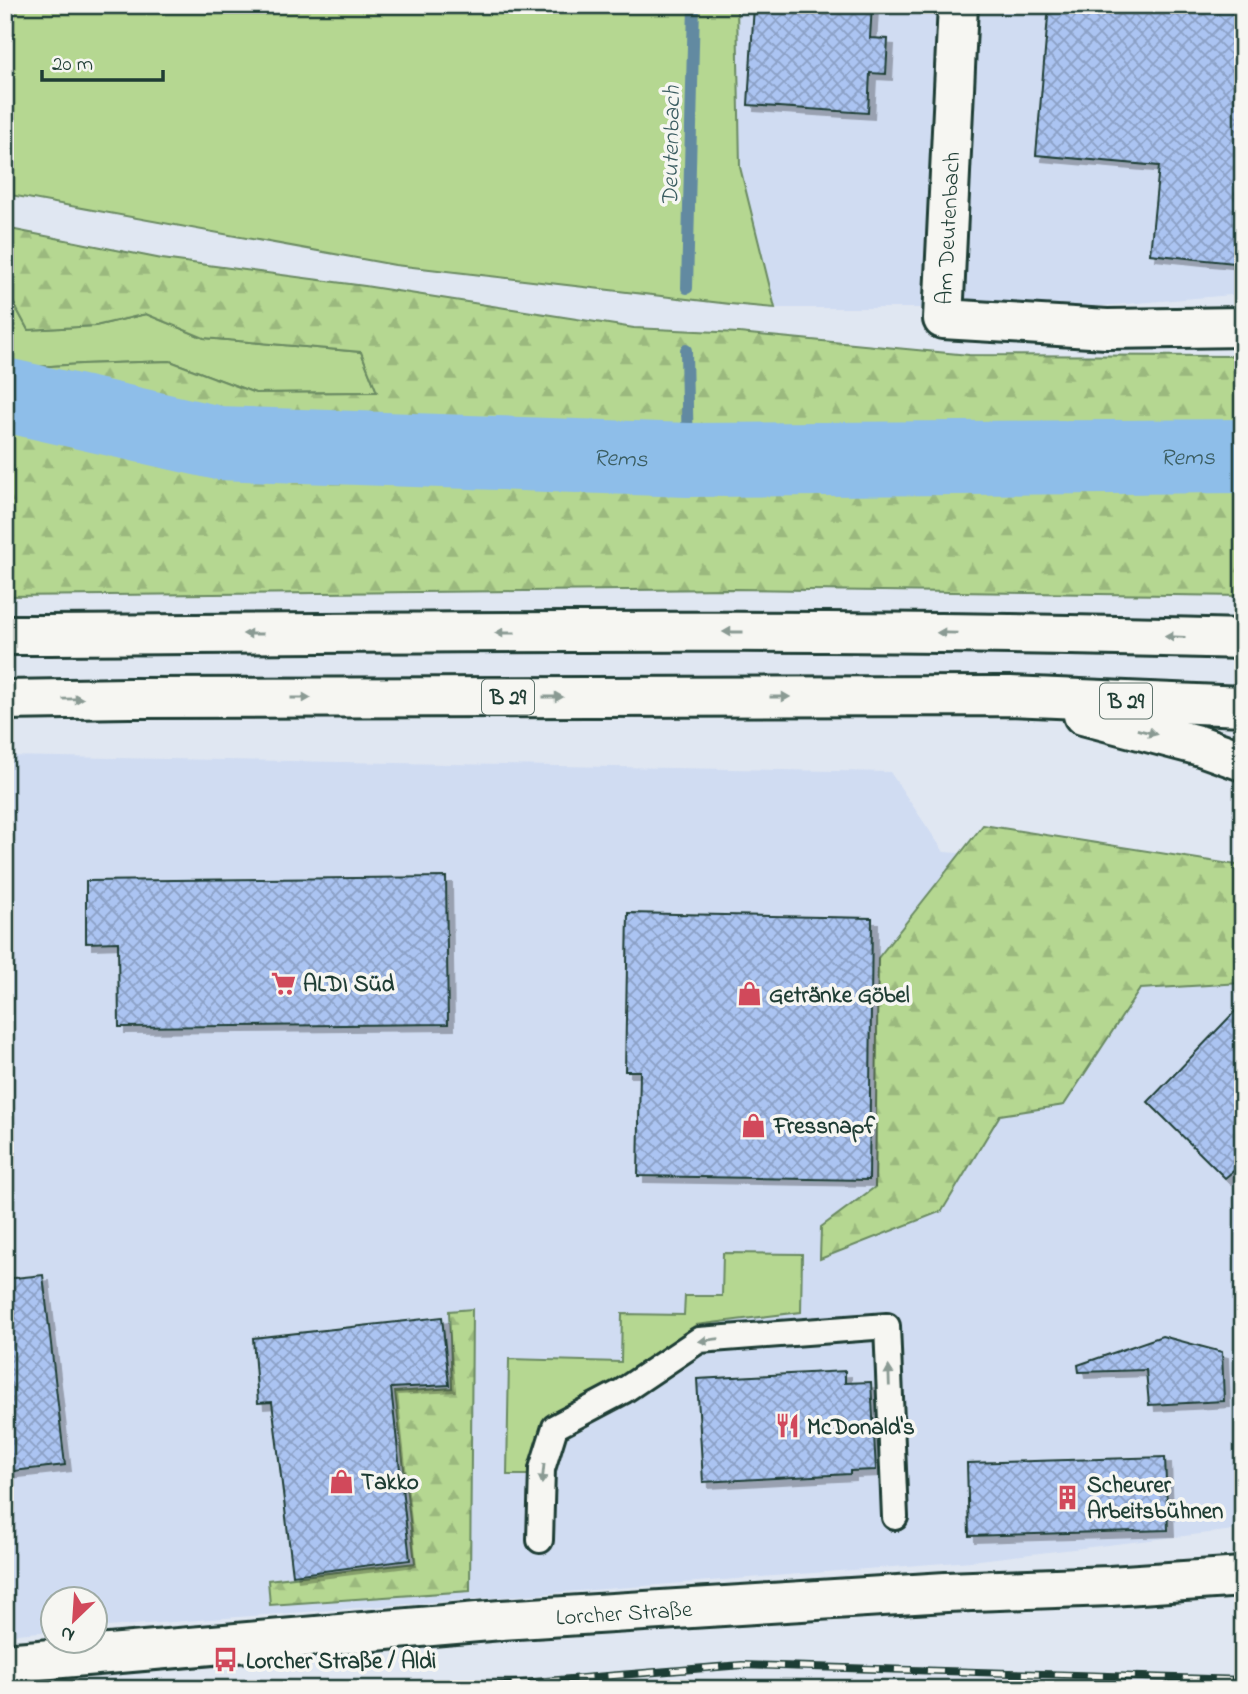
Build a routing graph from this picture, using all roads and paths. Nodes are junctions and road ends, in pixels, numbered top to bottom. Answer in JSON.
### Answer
{"nodes":[{"id":1,"x":958,"y":5,"type":"edge"},
{"id":2,"x":1243,"y":327,"type":"edge"},
{"id":3,"x":5,"y":635,"type":"edge"},
{"id":4,"x":1243,"y":639,"type":"edge"},
{"id":5,"x":1010,"y":696,"type":"junction"},
{"id":6,"x":5,"y":700,"type":"edge"},
{"id":7,"x":1243,"y":706,"type":"edge"},
{"id":8,"x":1243,"y":761,"type":"edge"},
{"id":9,"x":895,"y":1517,"type":"dead end"},
{"id":10,"x":540,"y":1540,"type":"dead end"},
{"id":11,"x":1243,"y":1577,"type":"edge"},
{"id":12,"x":5,"y":1663,"type":"edge"}],
"edges":[{"from":1,"to":2,"type":"main road","name":"Am Deutenbach"},
{"from":4,"to":3,"type":"main road","one_way":true},
{"from":6,"to":5,"type":"main road","number":"B 29","one_way":true},
{"from":5,"to":7,"type":"main road","number":"B 29"},
{"from":5,"to":8,"type":"main road","one_way":true},
{"from":9,"to":10,"type":"lane","one_way":true},
{"from":11,"to":12,"type":"main road","name":"Lorcher Straße"}]}
